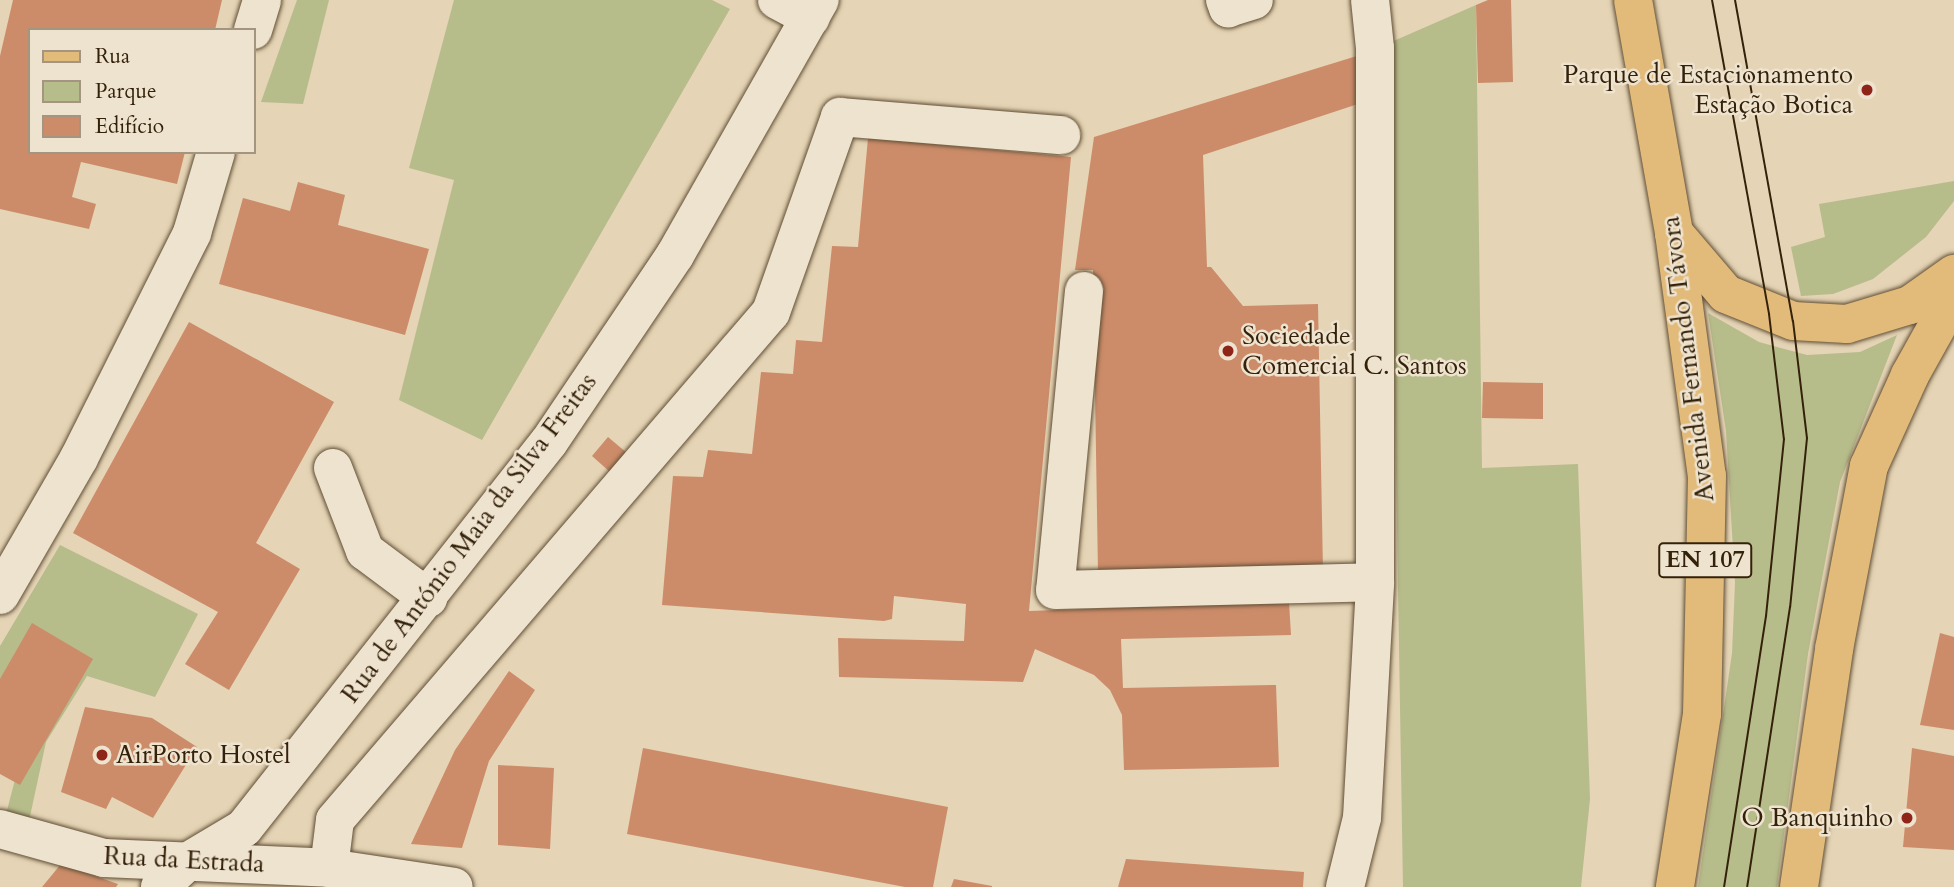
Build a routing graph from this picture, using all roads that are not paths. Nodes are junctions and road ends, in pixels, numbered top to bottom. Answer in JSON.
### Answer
{"nodes":[{"id":1,"x":262,"y":0,"type":"edge"},
{"id":2,"x":777,"y":0,"type":"edge"},
{"id":3,"x":1226,"y":0,"type":"edge"},
{"id":4,"x":1254,"y":0,"type":"edge"},
{"id":5,"x":1370,"y":0,"type":"edge"},
{"id":6,"x":1633,"y":0,"type":"edge"},
{"id":7,"x":815,"y":9,"type":"edge"},
{"id":8,"x":254,"y":28,"type":"edge"},
{"id":9,"x":1061,"y":135,"type":"dead end"},
{"id":10,"x":215,"y":154,"type":"edge"},
{"id":11,"x":1674,"y":233,"type":"junction"},
{"id":12,"x":1954,"y":274,"type":"edge"},
{"id":13,"x":1084,"y":291,"type":"dead end"},
{"id":14,"x":1954,"y":296,"type":"edge"},
{"id":15,"x":334,"y":468,"type":"dead end"},
{"id":16,"x":1375,"y":582,"type":"junction"},
{"id":17,"x":0,"y":596,"type":"edge"},
{"id":18,"x":428,"y":598,"type":"junction"},
{"id":19,"x":0,"y":829,"type":"edge"},
{"id":20,"x":330,"y":868,"type":"junction"},
{"id":21,"x":174,"y":874,"type":"edge"},
{"id":22,"x":454,"y":887,"type":"edge"},
{"id":23,"x":1345,"y":887,"type":"edge"},
{"id":24,"x":1675,"y":887,"type":"edge"},
{"id":25,"x":1799,"y":887,"type":"edge"}],
"edges":[{"from":1,"to":8,"type":"street"},
{"from":2,"to":7,"type":"street"},
{"from":3,"to":4,"type":"street"},
{"from":5,"to":16,"type":"street"},
{"from":6,"to":11,"type":"main road","name":"Avenida Fernando Távora","number":"EN 107"},
{"from":7,"to":18,"type":"street","name":"Rua de António Maia da Silva Freitas"},
{"from":9,"to":20,"type":"street"},
{"from":10,"to":17,"type":"street"},
{"from":11,"to":12,"type":"main road"},
{"from":11,"to":24,"type":"main road","name":"Avenida Fernando Távora","number":"EN 107"},
{"from":13,"to":16,"type":"street"},
{"from":14,"to":25,"type":"main road"},
{"from":15,"to":18,"type":"street"},
{"from":16,"to":23,"type":"street"},
{"from":18,"to":21,"type":"street","name":"Rua de António Maia da Silva Freitas"},
{"from":19,"to":21,"type":"street","name":"Rua da Estrada"},
{"from":20,"to":21,"type":"street","name":"Rua da Estrada"},
{"from":20,"to":22,"type":"street","name":"Rua da Estrada"}]}
